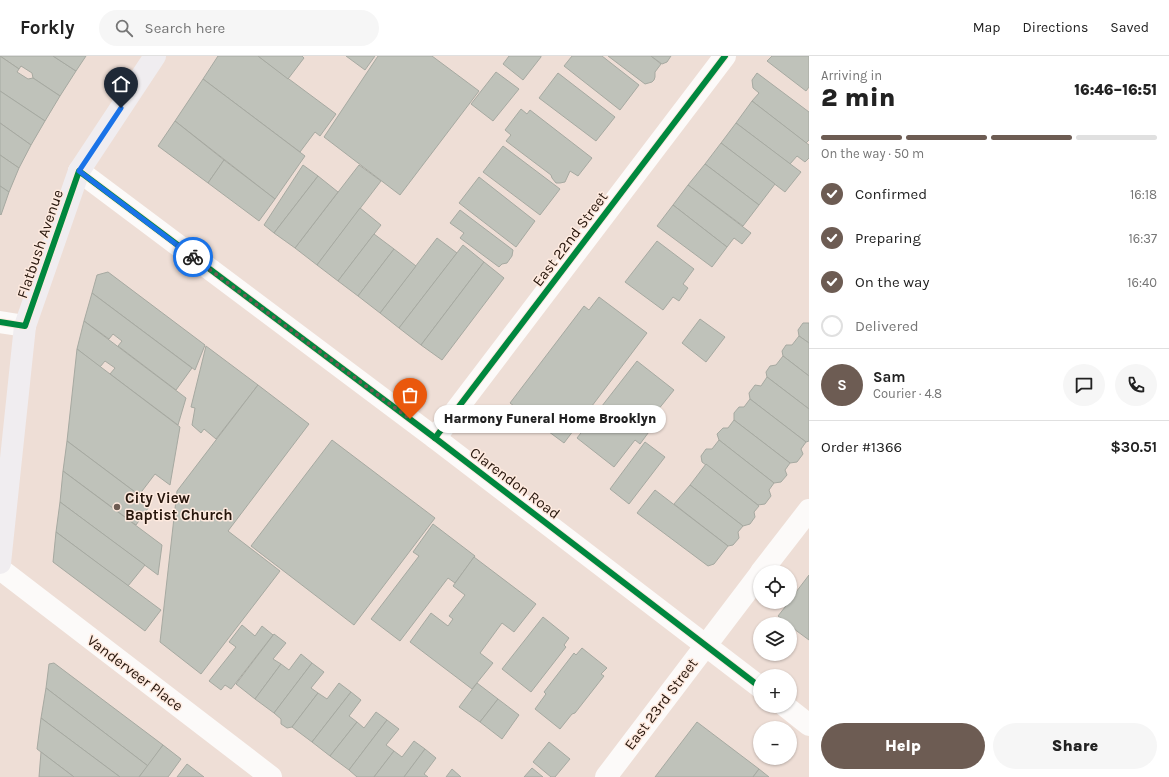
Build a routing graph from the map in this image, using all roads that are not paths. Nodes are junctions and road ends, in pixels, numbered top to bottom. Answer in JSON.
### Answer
{"nodes":[{"id":1,"x":155,"y":56,"type":"edge"},
{"id":2,"x":726,"y":56,"type":"edge"},
{"id":3,"x":79,"y":171,"type":"junction"},
{"id":4,"x":0,"y":322,"type":"edge"},
{"id":5,"x":25,"y":326,"type":"junction"},
{"id":6,"x":435,"y":438,"type":"junction"},
{"id":7,"x":809,"y":510,"type":"edge"},
{"id":8,"x":0,"y":563,"type":"edge"},
{"id":9,"x":767,"y":565,"type":"edge"},
{"id":10,"x":0,"y":569,"type":"edge"},
{"id":11,"x":753,"y":584,"type":"edge"},
{"id":12,"x":706,"y":646,"type":"junction"},
{"id":13,"x":753,"y":682,"type":"edge"},
{"id":14,"x":793,"y":713,"type":"edge"},
{"id":15,"x":809,"y":725,"type":"edge"},
{"id":16,"x":271,"y":777,"type":"edge"},
{"id":17,"x":606,"y":777,"type":"edge"}],
"edges":[{"from":1,"to":3,"type":"main road","name":"Flatbush Avenue"},
{"from":2,"to":6,"type":"street","name":"East 22nd Street"},
{"from":3,"to":5,"type":"main road","name":"Flatbush Avenue"},
{"from":3,"to":6,"type":"street","name":"Clarendon Road"},
{"from":4,"to":5,"type":"street"},
{"from":5,"to":8,"type":"main road","name":"Flatbush Avenue"},
{"from":6,"to":12,"type":"street","name":"Clarendon Road"},
{"from":7,"to":9,"type":"street","name":"East 23rd Street"},
{"from":10,"to":16,"type":"street","name":"Vanderveer Place"},
{"from":11,"to":12,"type":"street","name":"East 23rd Street"},
{"from":12,"to":13,"type":"street","name":"Clarendon Road"},
{"from":12,"to":17,"type":"street","name":"East 23rd Street"},
{"from":14,"to":15,"type":"street"}]}
